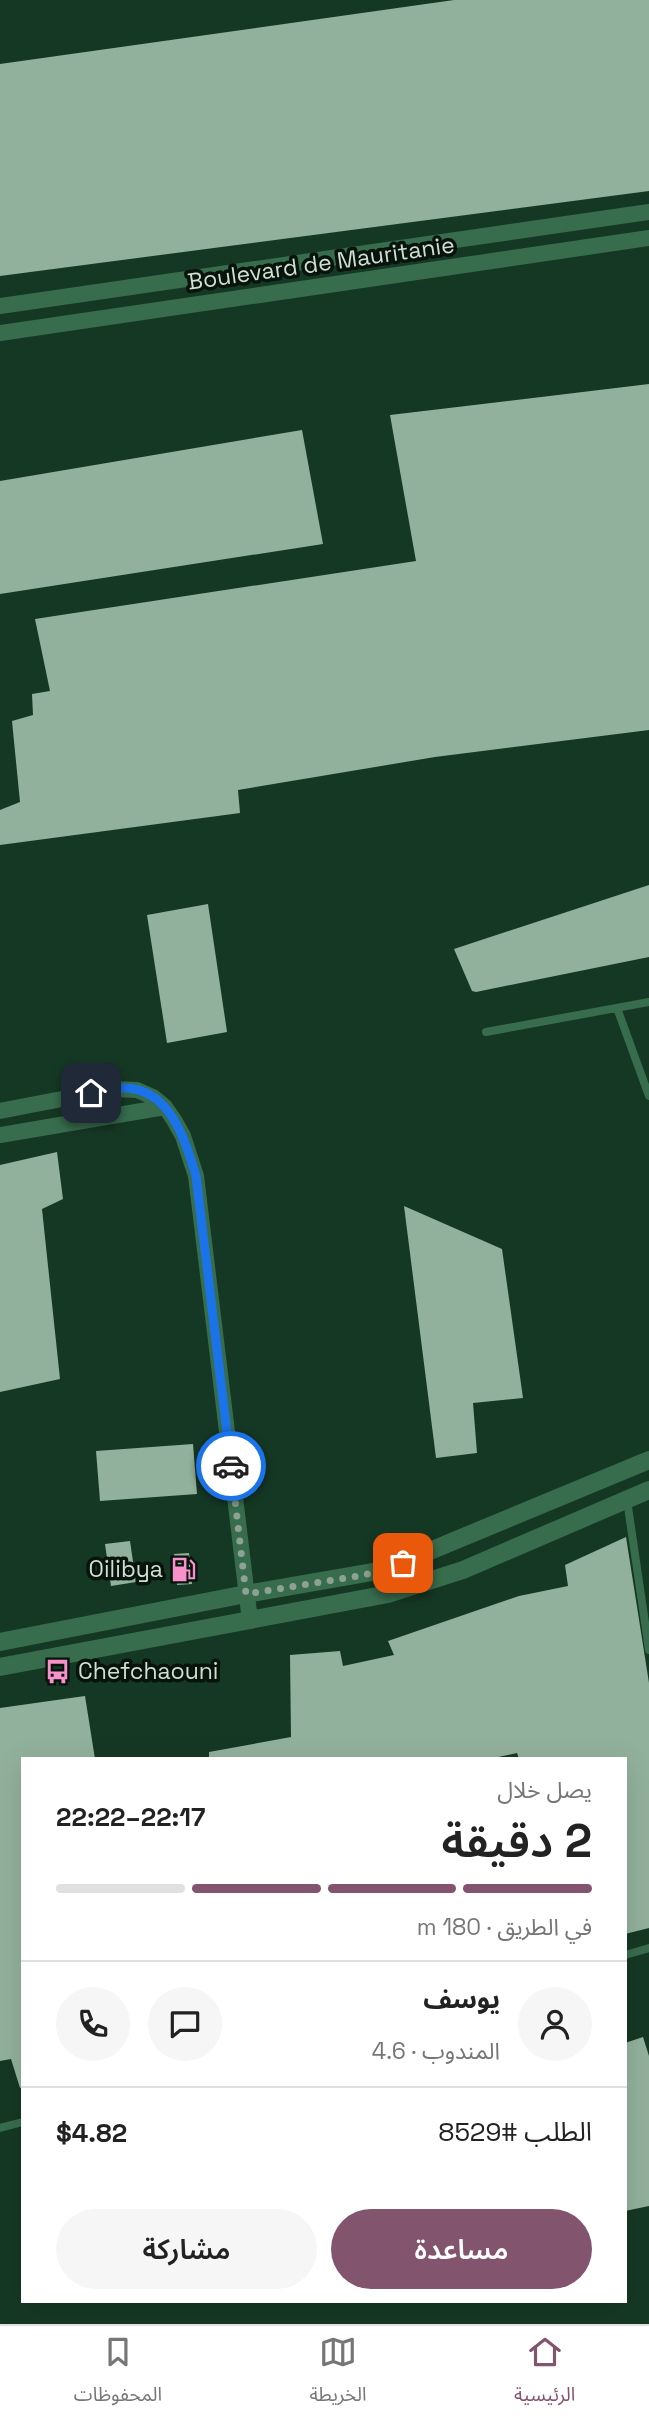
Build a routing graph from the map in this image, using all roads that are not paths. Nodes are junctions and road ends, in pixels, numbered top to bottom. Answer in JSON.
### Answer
{"nodes":[{"id":1,"x":649,"y":212,"type":"edge"},
{"id":2,"x":649,"y":238,"type":"edge"},
{"id":3,"x":0,"y":306,"type":"edge"},
{"id":4,"x":0,"y":333,"type":"edge"},
{"id":5,"x":649,"y":1002,"type":"edge"},
{"id":6,"x":617,"y":1008,"type":"junction"},
{"id":7,"x":486,"y":1032,"type":"dead end"},
{"id":8,"x":649,"y":1096,"type":"edge"},
{"id":9,"x":165,"y":1107,"type":"junction"},
{"id":10,"x":0,"y":1111,"type":"edge"},
{"id":11,"x":0,"y":1135,"type":"edge"},
{"id":12,"x":649,"y":1460,"type":"edge"},
{"id":13,"x":649,"y":1490,"type":"edge"},
{"id":14,"x":627,"y":1500,"type":"junction"},
{"id":15,"x":246,"y":1594,"type":"junction"},
{"id":16,"x":250,"y":1621,"type":"junction"},
{"id":17,"x":0,"y":1642,"type":"edge"},
{"id":18,"x":649,"y":1650,"type":"edge"},
{"id":19,"x":0,"y":1667,"type":"edge"},
{"id":20,"x":649,"y":1948,"type":"edge"},
{"id":21,"x":627,"y":1954,"type":"edge"},
{"id":22,"x":21,"y":2123,"type":"edge"},
{"id":23,"x":0,"y":2128,"type":"edge"}],
"edges":[{"from":1,"to":3,"type":"street","name":"Boulevard de Mauritanie"},
{"from":2,"to":4,"type":"street","name":"Boulevard de Mauritanie"},
{"from":5,"to":6,"type":"lane"},
{"from":6,"to":7,"type":"lane"},
{"from":6,"to":8,"type":"lane"},
{"from":9,"to":10,"type":"street"},
{"from":9,"to":11,"type":"street"},
{"from":9,"to":15,"type":"street"},
{"from":12,"to":15,"type":"street"},
{"from":13,"to":14,"type":"street"},
{"from":14,"to":16,"type":"street"},
{"from":14,"to":18,"type":"lane"},
{"from":15,"to":16,"type":"street"},
{"from":15,"to":17,"type":"street"},
{"from":16,"to":19,"type":"street"},
{"from":20,"to":21,"type":"lane"},
{"from":22,"to":23,"type":"lane"}]}
